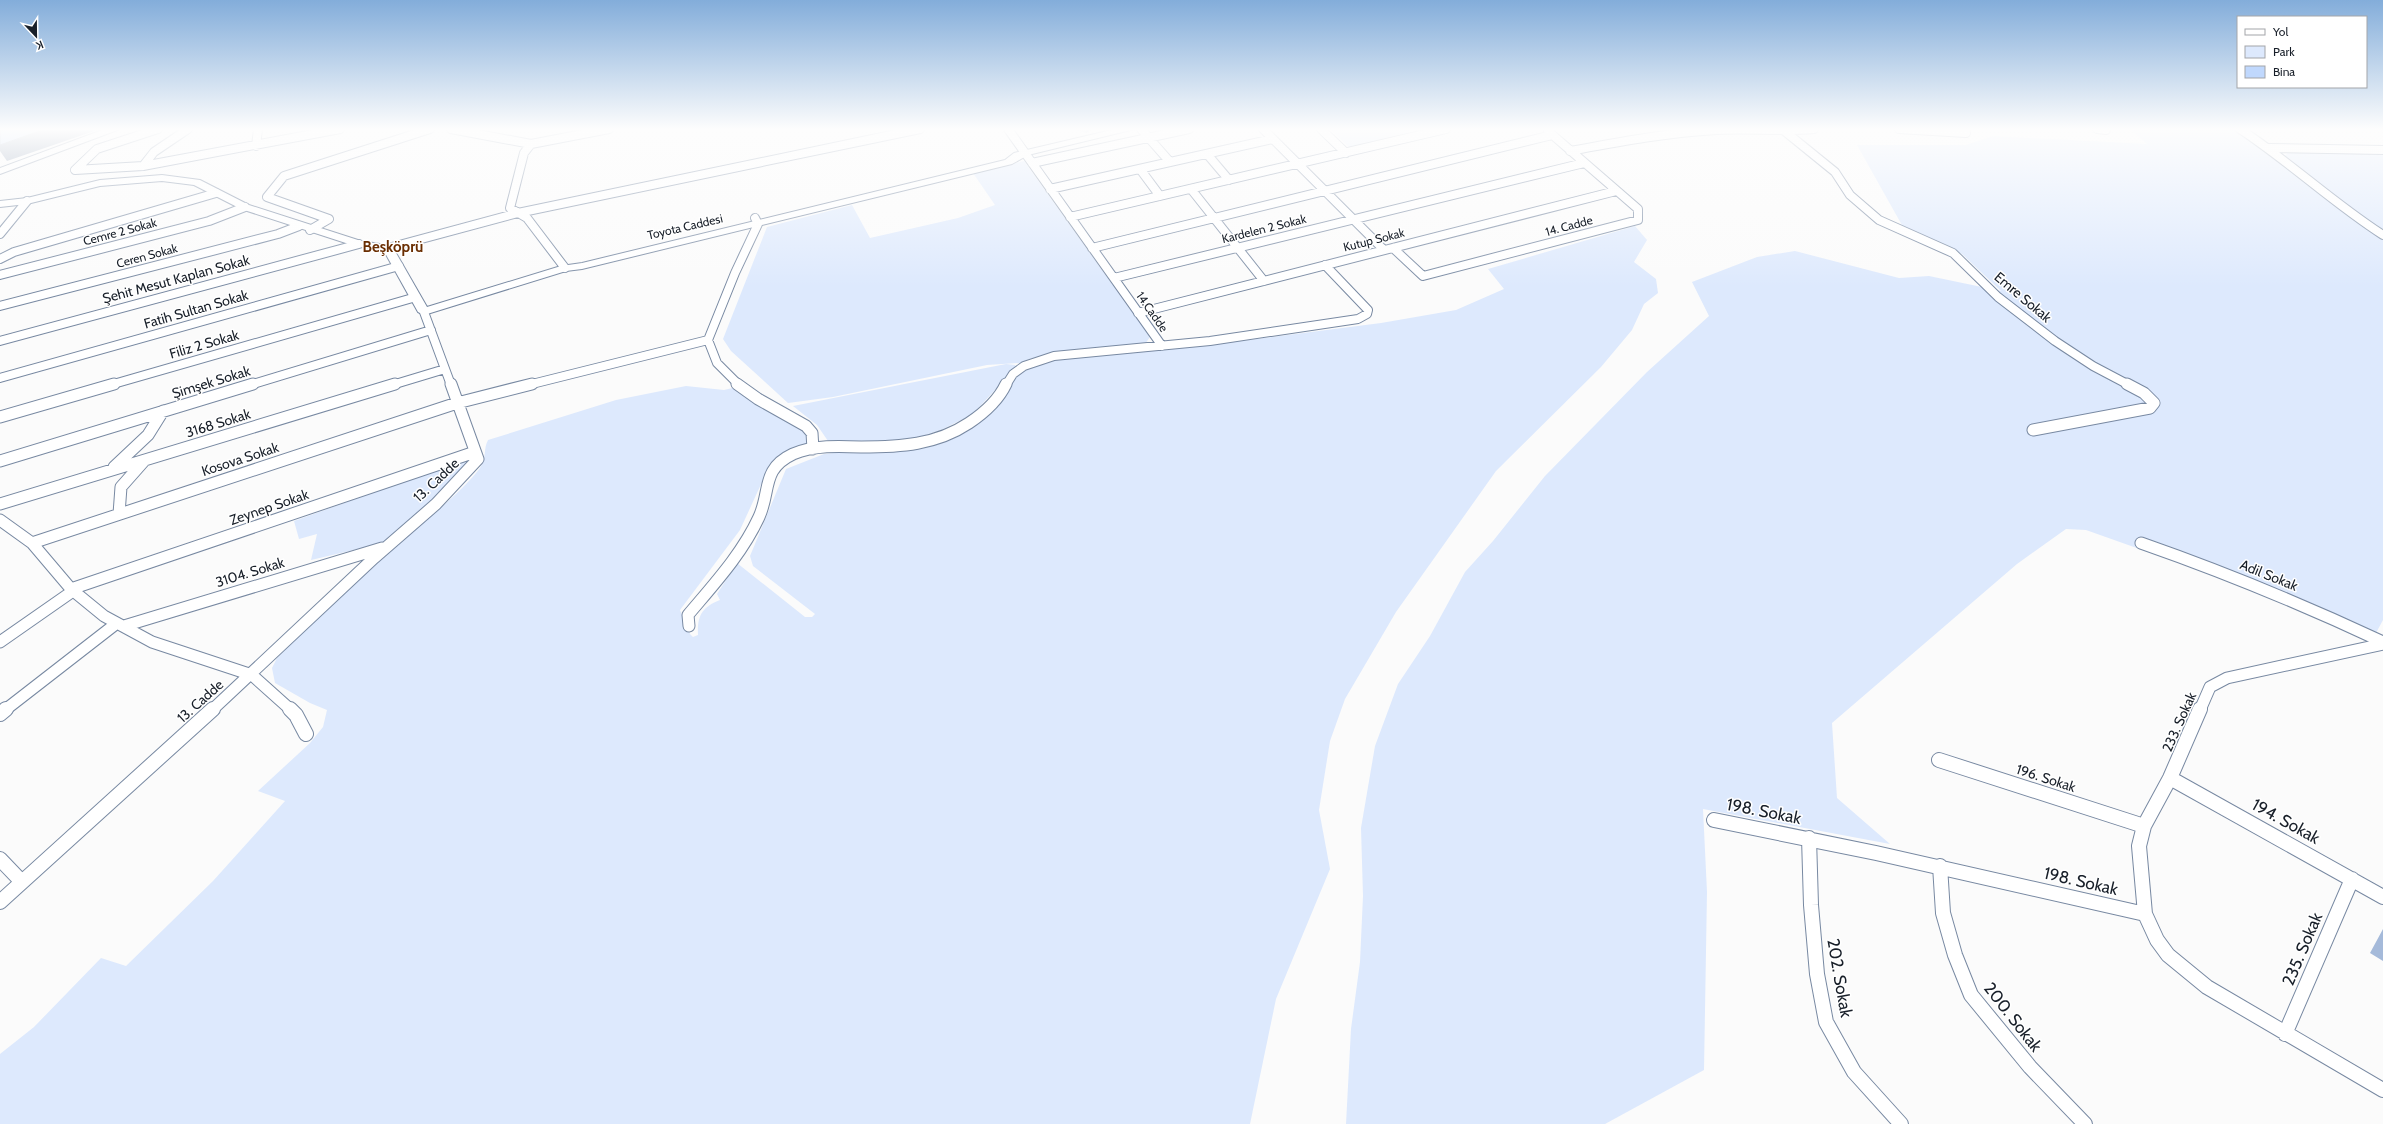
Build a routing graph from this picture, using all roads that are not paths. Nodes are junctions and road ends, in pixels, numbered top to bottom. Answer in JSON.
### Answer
{"nodes":[{"id":1,"x":108,"y":181,"type":"edge"},
{"id":2,"x":191,"y":181,"type":"edge"},
{"id":3,"x":280,"y":181,"type":"edge"},
{"id":4,"x":517,"y":181,"type":"edge"},
{"id":5,"x":669,"y":181,"type":"edge"},
{"id":6,"x":925,"y":181,"type":"edge"},
{"id":7,"x":1045,"y":181,"type":"edge"},
{"id":8,"x":1084,"y":181,"type":"edge"},
{"id":9,"x":1149,"y":181,"type":"edge"},
{"id":10,"x":1223,"y":181,"type":"edge"},
{"id":11,"x":1315,"y":181,"type":"edge"},
{"id":12,"x":1360,"y":181,"type":"edge"},
{"id":13,"x":1508,"y":181,"type":"edge"},
{"id":14,"x":1606,"y":181,"type":"edge"},
{"id":15,"x":1841,"y":181,"type":"edge"},
{"id":16,"x":2309,"y":181,"type":"edge"},
{"id":17,"x":1050,"y":189,"type":"junction"},
{"id":18,"x":1191,"y":189,"type":"junction"},
{"id":19,"x":1616,"y":190,"type":"junction"},
{"id":20,"x":1324,"y":191,"type":"junction"},
{"id":21,"x":216,"y":193,"type":"junction"},
{"id":22,"x":1160,"y":196,"type":"junction"},
{"id":23,"x":27,"y":201,"type":"junction"},
{"id":24,"x":0,"y":204,"type":"edge"},
{"id":25,"x":245,"y":207,"type":"junction"},
{"id":26,"x":518,"y":213,"type":"junction"},
{"id":27,"x":1070,"y":217,"type":"junction"},
{"id":28,"x":1214,"y":218,"type":"junction"},
{"id":29,"x":1353,"y":219,"type":"junction"},
{"id":30,"x":757,"y":221,"type":"junction"},
{"id":31,"x":299,"y":226,"type":"junction"},
{"id":32,"x":310,"y":230,"type":"junction"},
{"id":33,"x":0,"y":234,"type":"edge"},
{"id":34,"x":2383,"y":235,"type":"edge"},
{"id":35,"x":359,"y":244,"type":"junction"},
{"id":36,"x":388,"y":248,"type":"junction"},
{"id":37,"x":1092,"y":248,"type":"junction"},
{"id":38,"x":1238,"y":248,"type":"junction"},
{"id":39,"x":1393,"y":248,"type":"junction"},
{"id":40,"x":1384,"y":250,"type":"junction"},
{"id":41,"x":0,"y":259,"type":"edge"},
{"id":42,"x":1325,"y":265,"type":"junction"},
{"id":43,"x":399,"y":266,"type":"junction"},
{"id":44,"x":565,"y":268,"type":"junction"},
{"id":45,"x":0,"y":275,"type":"edge"},
{"id":46,"x":1114,"y":278,"type":"junction"},
{"id":47,"x":1264,"y":281,"type":"junction"},
{"id":48,"x":416,"y":297,"type":"junction"},
{"id":49,"x":0,"y":306,"type":"edge"},
{"id":50,"x":424,"y":312,"type":"junction"},
{"id":51,"x":1138,"y":313,"type":"junction"},
{"id":52,"x":431,"y":330,"type":"junction"},
{"id":53,"x":708,"y":340,"type":"junction"},
{"id":54,"x":0,"y":341,"type":"edge"},
{"id":55,"x":1162,"y":346,"type":"junction"},
{"id":56,"x":445,"y":368,"type":"junction"},
{"id":57,"x":0,"y":378,"type":"edge"},
{"id":58,"x":457,"y":403,"type":"junction"},
{"id":59,"x":163,"y":411,"type":"junction"},
{"id":60,"x":0,"y":417,"type":"edge"},
{"id":61,"x":2033,"y":430,"type":"dead end"},
{"id":62,"x":813,"y":450,"type":"junction"},
{"id":63,"x":475,"y":452,"type":"junction"},
{"id":64,"x":145,"y":460,"type":"junction"},
{"id":65,"x":0,"y":461,"type":"edge"},
{"id":66,"x":108,"y":471,"type":"junction"},
{"id":67,"x":0,"y":504,"type":"edge"},
{"id":68,"x":119,"y":514,"type":"junction"},
{"id":69,"x":0,"y":520,"type":"edge"},
{"id":70,"x":32,"y":543,"type":"junction"},
{"id":71,"x":2141,"y":543,"type":"dead end"},
{"id":72,"x":385,"y":547,"type":"junction"},
{"id":73,"x":72,"y":590,"type":"junction"},
{"id":74,"x":121,"y":625,"type":"junction"},
{"id":75,"x":689,"y":626,"type":"dead end"},
{"id":76,"x":0,"y":642,"type":"edge"},
{"id":77,"x":2383,"y":643,"type":"edge"},
{"id":78,"x":252,"y":675,"type":"junction"},
{"id":79,"x":0,"y":714,"type":"edge"},
{"id":80,"x":306,"y":734,"type":"dead end"},
{"id":81,"x":1939,"y":760,"type":"dead end"},
{"id":82,"x":2170,"y":778,"type":"junction"},
{"id":83,"x":1714,"y":820,"type":"dead end"},
{"id":84,"x":2144,"y":826,"type":"junction"},
{"id":85,"x":1809,"y":838,"type":"junction"},
{"id":86,"x":0,"y":859,"type":"edge"},
{"id":87,"x":1940,"y":866,"type":"junction"},
{"id":88,"x":2352,"y":879,"type":"junction"},
{"id":89,"x":22,"y":882,"type":"junction"},
{"id":90,"x":2383,"y":897,"type":"edge"},
{"id":91,"x":0,"y":902,"type":"edge"},
{"id":92,"x":2144,"y":914,"type":"junction"},
{"id":93,"x":2285,"y":1034,"type":"junction"},
{"id":94,"x":2383,"y":1090,"type":"edge"},
{"id":95,"x":1901,"y":1124,"type":"edge"},
{"id":96,"x":2085,"y":1124,"type":"edge"}],
"edges":[{"from":1,"to":23,"type":"street"},
{"from":2,"to":21,"type":"street"},
{"from":3,"to":32,"type":"street"},
{"from":4,"to":26,"type":"street"},
{"from":5,"to":26,"type":"street"},
{"from":6,"to":30,"type":"street","name":"Toyota Caddesi"},
{"from":7,"to":17,"type":"street","name":"14.Cadde"},
{"from":8,"to":17,"type":"street"},
{"from":9,"to":22,"type":"street"},
{"from":10,"to":18,"type":"street"},
{"from":11,"to":20,"type":"street"},
{"from":12,"to":20,"type":"street"},
{"from":13,"to":29,"type":"street","name":"Kardelen 2 Sokak"},
{"from":14,"to":19,"type":"street","name":"14. Cadde"},
{"from":15,"to":61,"type":"street","name":"Emre Sokak"},
{"from":16,"to":34,"type":"street"},
{"from":17,"to":27,"type":"street","name":"14.Cadde"},
{"from":18,"to":22,"type":"street"},
{"from":18,"to":28,"type":"street"},
{"from":19,"to":39,"type":"street","name":"Kutup Sokak"},
{"from":19,"to":39,"type":"street","name":"14. Cadde"},
{"from":20,"to":28,"type":"street"},
{"from":20,"to":29,"type":"street"},
{"from":21,"to":25,"type":"street"},
{"from":21,"to":41,"type":"street"},
{"from":22,"to":27,"type":"street"},
{"from":23,"to":24,"type":"street"},
{"from":23,"to":33,"type":"street"},
{"from":25,"to":31,"type":"street"},
{"from":25,"to":45,"type":"street","name":"Cemre 2 Sokak"},
{"from":26,"to":36,"type":"street"},
{"from":26,"to":44,"type":"street"},
{"from":27,"to":37,"type":"street","name":"14.Cadde"},
{"from":28,"to":37,"type":"street"},
{"from":28,"to":38,"type":"street"},
{"from":29,"to":38,"type":"street","name":"Kardelen 2 Sokak"},
{"from":29,"to":40,"type":"street"},
{"from":30,"to":44,"type":"street","name":"Toyota Caddesi"},
{"from":30,"to":53,"type":"street"},
{"from":31,"to":32,"type":"street"},
{"from":31,"to":49,"type":"street","name":"Ceren Sokak"},
{"from":32,"to":35,"type":"street"},
{"from":35,"to":36,"type":"street"},
{"from":35,"to":54,"type":"street","name":"Şehit Mesut Kaplan Sokak"},
{"from":36,"to":43,"type":"street","name":"13. Cadde"},
{"from":37,"to":46,"type":"street","name":"14.Cadde"},
{"from":38,"to":46,"type":"street","name":"Kardelen 2 Sokak"},
{"from":38,"to":47,"type":"street"},
{"from":39,"to":40,"type":"street","name":"Kutup Sokak"},
{"from":40,"to":42,"type":"street","name":"Kutup Sokak"},
{"from":42,"to":47,"type":"street","name":"Kutup Sokak"},
{"from":42,"to":55,"type":"street","name":"14.Cadde"},
{"from":43,"to":48,"type":"street","name":"13. Cadde"},
{"from":43,"to":57,"type":"street","name":"Fatih Sultan Sokak"},
{"from":44,"to":50,"type":"street","name":"Toyota Caddesi"},
{"from":46,"to":51,"type":"street","name":"14.Cadde"},
{"from":47,"to":51,"type":"street","name":"Kutup Sokak"},
{"from":48,"to":50,"type":"street","name":"13. Cadde"},
{"from":48,"to":60,"type":"street","name":"Filiz 2 Sokak"},
{"from":50,"to":52,"type":"street","name":"13. Cadde"},
{"from":51,"to":55,"type":"street","name":"14.Cadde"},
{"from":52,"to":56,"type":"street","name":"13. Cadde"},
{"from":52,"to":59,"type":"street","name":"Şimşek Sokak"},
{"from":53,"to":58,"type":"street","name":"Kosova Sokak"},
{"from":53,"to":62,"type":"street"},
{"from":55,"to":62,"type":"street"},
{"from":56,"to":58,"type":"street","name":"13. Cadde"},
{"from":56,"to":64,"type":"street","name":"3168 Sokak"},
{"from":58,"to":63,"type":"street","name":"13. Cadde"},
{"from":58,"to":68,"type":"street","name":"Kosova Sokak"},
{"from":59,"to":65,"type":"street","name":"Şimşek Sokak"},
{"from":59,"to":66,"type":"street"},
{"from":62,"to":75,"type":"street"},
{"from":63,"to":72,"type":"street","name":"13. Cadde"},
{"from":63,"to":73,"type":"street","name":"Zeynep Sokak"},
{"from":64,"to":66,"type":"street","name":"3168 Sokak"},
{"from":64,"to":68,"type":"street"},
{"from":66,"to":67,"type":"street","name":"3168 Sokak"},
{"from":68,"to":70,"type":"street","name":"Kosova Sokak"},
{"from":69,"to":70,"type":"street"},
{"from":70,"to":73,"type":"street"},
{"from":71,"to":77,"type":"street","name":"Adil Sokak"},
{"from":72,"to":74,"type":"street","name":"3104. Sokak"},
{"from":72,"to":78,"type":"street","name":"13. Cadde"},
{"from":73,"to":74,"type":"street"},
{"from":73,"to":76,"type":"street","name":"Zeynep Sokak"},
{"from":74,"to":78,"type":"street"},
{"from":74,"to":79,"type":"street","name":"3104. Sokak"},
{"from":77,"to":82,"type":"street","name":"233. Sokak"},
{"from":78,"to":80,"type":"street"},
{"from":78,"to":89,"type":"street","name":"13. Cadde"},
{"from":81,"to":84,"type":"street","name":"196. Sokak"},
{"from":82,"to":84,"type":"street","name":"233. Sokak"},
{"from":82,"to":88,"type":"street","name":"194. Sokak"},
{"from":83,"to":85,"type":"street","name":"198. Sokak"},
{"from":84,"to":92,"type":"street","name":"233. Sokak"},
{"from":85,"to":87,"type":"street","name":"198. Sokak"},
{"from":85,"to":95,"type":"street","name":"202. Sokak"},
{"from":86,"to":89,"type":"street"},
{"from":87,"to":92,"type":"street","name":"198. Sokak"},
{"from":87,"to":96,"type":"street","name":"200. Sokak"},
{"from":88,"to":90,"type":"street","name":"194. Sokak"},
{"from":88,"to":93,"type":"street","name":"235. Sokak"},
{"from":89,"to":91,"type":"street","name":"13. Cadde"},
{"from":92,"to":93,"type":"street"},
{"from":93,"to":94,"type":"street"}]}
